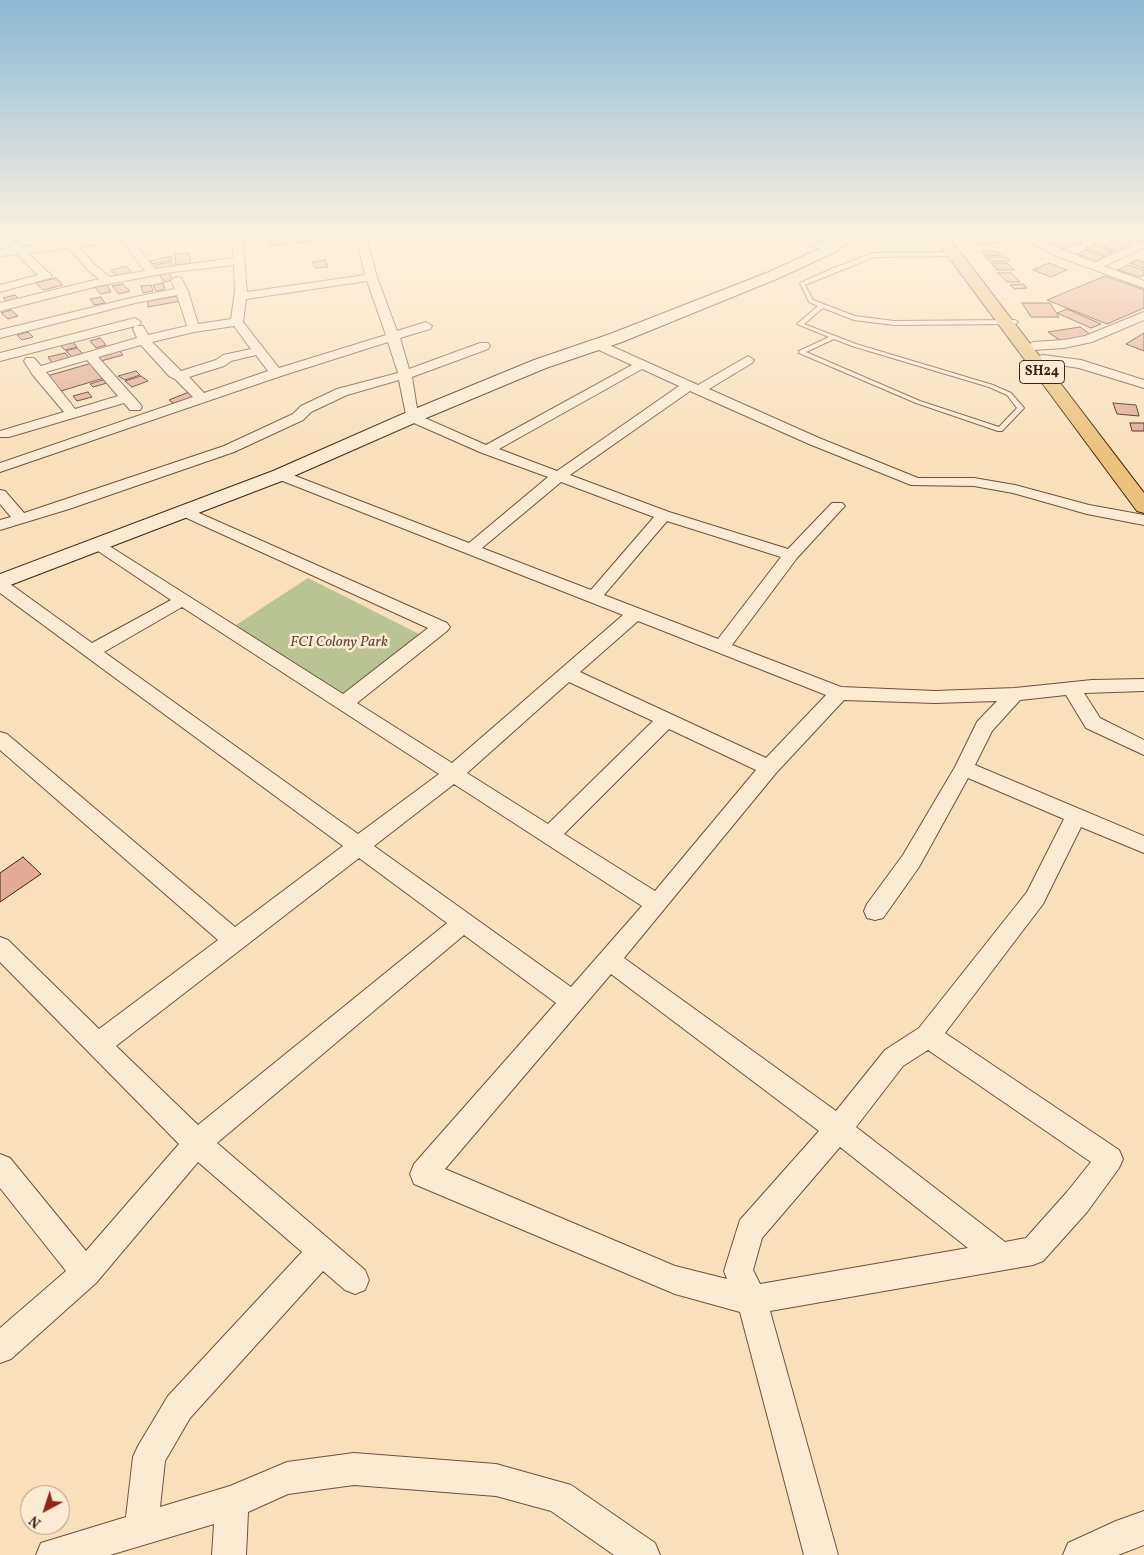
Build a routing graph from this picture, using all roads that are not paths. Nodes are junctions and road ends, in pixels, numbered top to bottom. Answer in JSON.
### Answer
{"nodes":[{"id":1,"x":101,"y":309,"type":"edge"},
{"id":2,"x":135,"y":309,"type":"edge"},
{"id":3,"x":188,"y":309,"type":"edge"},
{"id":4,"x":239,"y":309,"type":"edge"},
{"id":5,"x":383,"y":309,"type":"edge"},
{"id":6,"x":687,"y":309,"type":"edge"},
{"id":7,"x":819,"y":309,"type":"edge"},
{"id":8,"x":829,"y":309,"type":"edge"},
{"id":9,"x":1000,"y":309,"type":"edge"},
{"id":10,"x":1144,"y":316,"type":"edge"},
{"id":11,"x":56,"y":320,"type":"junction"},
{"id":12,"x":135,"y":322,"type":"junction"},
{"id":13,"x":237,"y":322,"type":"junction"},
{"id":14,"x":1010,"y":322,"type":"junction"},
{"id":15,"x":426,"y":326,"type":"dead end"},
{"id":16,"x":194,"y":328,"type":"junction"},
{"id":17,"x":0,"y":334,"type":"edge"},
{"id":18,"x":72,"y":336,"type":"junction"},
{"id":19,"x":393,"y":337,"type":"junction"},
{"id":20,"x":834,"y":337,"type":"junction"},
{"id":21,"x":144,"y":340,"type":"junction"},
{"id":22,"x":596,"y":344,"type":"junction"},
{"id":23,"x":484,"y":346,"type":"dead end"},
{"id":24,"x":22,"y":351,"type":"junction"},
{"id":25,"x":259,"y":351,"type":"junction"},
{"id":26,"x":1038,"y":352,"type":"junction"},
{"id":27,"x":90,"y":356,"type":"junction"},
{"id":28,"x":0,"y":357,"type":"edge"},
{"id":29,"x":748,"y":360,"type":"dead end"},
{"id":30,"x":641,"y":365,"type":"junction"},
{"id":31,"x":37,"y":371,"type":"junction"},
{"id":32,"x":276,"y":373,"type":"junction"},
{"id":33,"x":405,"y":375,"type":"junction"},
{"id":34,"x":180,"y":376,"type":"junction"},
{"id":35,"x":1144,"y":384,"type":"edge"},
{"id":36,"x":693,"y":388,"type":"junction"},
{"id":37,"x":128,"y":398,"type":"junction"},
{"id":38,"x":202,"y":399,"type":"junction"},
{"id":39,"x":72,"y":414,"type":"junction"},
{"id":40,"x":412,"y":417,"type":"junction"},
{"id":41,"x":147,"y":418,"type":"junction"},
{"id":42,"x":1,"y":429,"type":"edge"},
{"id":43,"x":487,"y":450,"type":"junction"},
{"id":44,"x":22,"y":461,"type":"junction"},
{"id":45,"x":0,"y":468,"type":"edge"},
{"id":46,"x":280,"y":475,"type":"junction"},
{"id":47,"x":559,"y":476,"type":"junction"},
{"id":48,"x":1144,"y":484,"type":"edge"},
{"id":49,"x":0,"y":494,"type":"edge"},
{"id":50,"x":838,"y":506,"type":"dead end"},
{"id":51,"x":1144,"y":507,"type":"edge"},
{"id":52,"x":185,"y":512,"type":"junction"},
{"id":53,"x":664,"y":515,"type":"junction"},
{"id":54,"x":21,"y":519,"type":"junction"},
{"id":55,"x":1144,"y":520,"type":"edge"},
{"id":56,"x":0,"y":525,"type":"edge"},
{"id":57,"x":97,"y":545,"type":"junction"},
{"id":58,"x":470,"y":550,"type":"junction"},
{"id":59,"x":791,"y":555,"type":"junction"},
{"id":60,"x":0,"y":583,"type":"edge"},
{"id":61,"x":594,"y":597,"type":"junction"},
{"id":62,"x":182,"y":600,"type":"junction"},
{"id":63,"x":636,"y":613,"type":"junction"},
{"id":64,"x":721,"y":647,"type":"junction"},
{"id":65,"x":91,"y":651,"type":"junction"},
{"id":66,"x":567,"y":673,"type":"junction"},
{"id":67,"x":1144,"y":685,"type":"edge"},
{"id":68,"x":1071,"y":688,"type":"junction"},
{"id":69,"x":839,"y":693,"type":"junction"},
{"id":70,"x":1015,"y":694,"type":"junction"},
{"id":71,"x":344,"y":703,"type":"junction"},
{"id":72,"x":666,"y":720,"type":"junction"},
{"id":73,"x":0,"y":740,"type":"edge"},
{"id":74,"x":1144,"y":748,"type":"edge"},
{"id":75,"x":768,"y":768,"type":"junction"},
{"id":76,"x":964,"y":768,"type":"junction"},
{"id":77,"x":454,"y":773,"type":"junction"},
{"id":78,"x":1075,"y":817,"type":"junction"},
{"id":79,"x":550,"y":835,"type":"junction"},
{"id":80,"x":359,"y":845,"type":"junction"},
{"id":81,"x":1144,"y":845,"type":"edge"},
{"id":82,"x":658,"y":904,"type":"junction"},
{"id":83,"x":875,"y":911,"type":"dead end"},
{"id":84,"x":464,"y":922,"type":"junction"},
{"id":85,"x":234,"y":940,"type":"junction"},
{"id":86,"x":0,"y":947,"type":"edge"},
{"id":87,"x":609,"y":960,"type":"junction"},
{"id":88,"x":573,"y":1002,"type":"junction"},
{"id":89,"x":928,"y":1036,"type":"junction"},
{"id":90,"x":98,"y":1045,"type":"junction"},
{"id":91,"x":838,"y":1129,"type":"junction"},
{"id":92,"x":198,"y":1143,"type":"junction"},
{"id":93,"x":0,"y":1167,"type":"edge"},
{"id":94,"x":322,"y":1251,"type":"junction"},
{"id":95,"x":1001,"y":1256,"type":"junction"},
{"id":96,"x":86,"y":1273,"type":"junction"},
{"id":97,"x":355,"y":1280,"type":"dead end"},
{"id":98,"x":752,"y":1300,"type":"junction"},
{"id":99,"x":0,"y":1348,"type":"edge"},
{"id":100,"x":232,"y":1502,"type":"junction"},
{"id":101,"x":141,"y":1528,"type":"junction"},
{"id":102,"x":1144,"y":1528,"type":"edge"},
{"id":103,"x":54,"y":1555,"type":"edge"},
{"id":104,"x":229,"y":1555,"type":"edge"},
{"id":105,"x":643,"y":1555,"type":"edge"},
{"id":106,"x":821,"y":1555,"type":"edge"},
{"id":107,"x":1080,"y":1555,"type":"edge"}],
"edges":[{"from":1,"to":11,"type":"street"},
{"from":2,"to":12,"type":"street"},
{"from":3,"to":16,"type":"street"},
{"from":4,"to":13,"type":"street"},
{"from":5,"to":19,"type":"street"},
{"from":6,"to":22,"type":"street"},
{"from":7,"to":20,"type":"lane"},
{"from":8,"to":14,"type":"lane"},
{"from":9,"to":14,"type":"main road","number":"SH24"},
{"from":10,"to":26,"type":"street"},
{"from":11,"to":17,"type":"street"},
{"from":11,"to":18,"type":"street"},
{"from":12,"to":18,"type":"street"},
{"from":12,"to":21,"type":"street"},
{"from":13,"to":16,"type":"street"},
{"from":13,"to":25,"type":"street"},
{"from":14,"to":26,"type":"main road","number":"SH24"},
{"from":14,"to":51,"type":"main road","number":"SH24"},
{"from":15,"to":19,"type":"street"},
{"from":16,"to":21,"type":"street"},
{"from":18,"to":24,"type":"street"},
{"from":19,"to":32,"type":"street"},
{"from":19,"to":33,"type":"street"},
{"from":20,"to":20,"type":"lane"},
{"from":21,"to":27,"type":"street"},
{"from":21,"to":34,"type":"street"},
{"from":22,"to":30,"type":"street"},
{"from":22,"to":40,"type":"street"},
{"from":23,"to":33,"type":"street"},
{"from":24,"to":28,"type":"street"},
{"from":24,"to":31,"type":"street"},
{"from":25,"to":32,"type":"street"},
{"from":25,"to":34,"type":"street"},
{"from":26,"to":35,"type":"street"},
{"from":26,"to":48,"type":"main road","number":"SH24"},
{"from":27,"to":31,"type":"street"},
{"from":27,"to":37,"type":"street"},
{"from":29,"to":36,"type":"street"},
{"from":30,"to":36,"type":"street"},
{"from":30,"to":43,"type":"street"},
{"from":31,"to":39,"type":"street"},
{"from":32,"to":38,"type":"street"},
{"from":33,"to":40,"type":"street"},
{"from":33,"to":54,"type":"street"},
{"from":34,"to":38,"type":"street"},
{"from":36,"to":47,"type":"street"},
{"from":36,"to":55,"type":"street"},
{"from":37,"to":39,"type":"street"},
{"from":37,"to":41,"type":"street"},
{"from":38,"to":41,"type":"street"},
{"from":39,"to":42,"type":"street"},
{"from":40,"to":43,"type":"street"},
{"from":40,"to":46,"type":"street"},
{"from":41,"to":44,"type":"street"},
{"from":42,"to":44,"type":"street"},
{"from":43,"to":47,"type":"street"},
{"from":44,"to":45,"type":"street"},
{"from":46,"to":52,"type":"street"},
{"from":46,"to":58,"type":"street"},
{"from":47,"to":53,"type":"street"},
{"from":47,"to":58,"type":"street"},
{"from":49,"to":54,"type":"street"},
{"from":50,"to":59,"type":"street"},
{"from":52,"to":57,"type":"street"},
{"from":52,"to":71,"type":"street"},
{"from":53,"to":59,"type":"street"},
{"from":53,"to":61,"type":"street"},
{"from":54,"to":56,"type":"street"},
{"from":57,"to":60,"type":"street"},
{"from":57,"to":62,"type":"street"},
{"from":58,"to":61,"type":"street"},
{"from":59,"to":64,"type":"street"},
{"from":60,"to":65,"type":"street"},
{"from":61,"to":63,"type":"street"},
{"from":62,"to":65,"type":"street"},
{"from":62,"to":71,"type":"street"},
{"from":63,"to":64,"type":"street"},
{"from":63,"to":66,"type":"street"},
{"from":64,"to":69,"type":"street"},
{"from":65,"to":80,"type":"street"},
{"from":66,"to":72,"type":"street"},
{"from":66,"to":77,"type":"street"},
{"from":67,"to":68,"type":"street"},
{"from":68,"to":70,"type":"street"},
{"from":68,"to":74,"type":"street"},
{"from":69,"to":70,"type":"street"},
{"from":69,"to":75,"type":"street"},
{"from":70,"to":76,"type":"street"},
{"from":71,"to":77,"type":"street"},
{"from":72,"to":75,"type":"street"},
{"from":72,"to":79,"type":"street"},
{"from":73,"to":85,"type":"street"},
{"from":75,"to":82,"type":"street"},
{"from":76,"to":78,"type":"street"},
{"from":76,"to":83,"type":"street"},
{"from":77,"to":79,"type":"street"},
{"from":77,"to":80,"type":"street"},
{"from":78,"to":81,"type":"street"},
{"from":78,"to":89,"type":"street"},
{"from":79,"to":82,"type":"street"},
{"from":80,"to":84,"type":"street"},
{"from":80,"to":85,"type":"street"},
{"from":82,"to":87,"type":"street"},
{"from":84,"to":88,"type":"street"},
{"from":84,"to":92,"type":"street"},
{"from":85,"to":90,"type":"street"},
{"from":86,"to":90,"type":"street"},
{"from":87,"to":88,"type":"street"},
{"from":87,"to":91,"type":"street"},
{"from":88,"to":98,"type":"street"},
{"from":89,"to":91,"type":"street"},
{"from":89,"to":95,"type":"street"},
{"from":90,"to":92,"type":"street"},
{"from":91,"to":95,"type":"street"},
{"from":91,"to":98,"type":"street"},
{"from":92,"to":94,"type":"street"},
{"from":92,"to":96,"type":"street"},
{"from":93,"to":96,"type":"street"},
{"from":94,"to":97,"type":"street"},
{"from":94,"to":101,"type":"street"},
{"from":95,"to":98,"type":"street"},
{"from":96,"to":99,"type":"street"},
{"from":98,"to":106,"type":"street"},
{"from":100,"to":101,"type":"street"},
{"from":100,"to":104,"type":"street"},
{"from":100,"to":105,"type":"street"},
{"from":101,"to":103,"type":"street"},
{"from":102,"to":107,"type":"street"}]}
